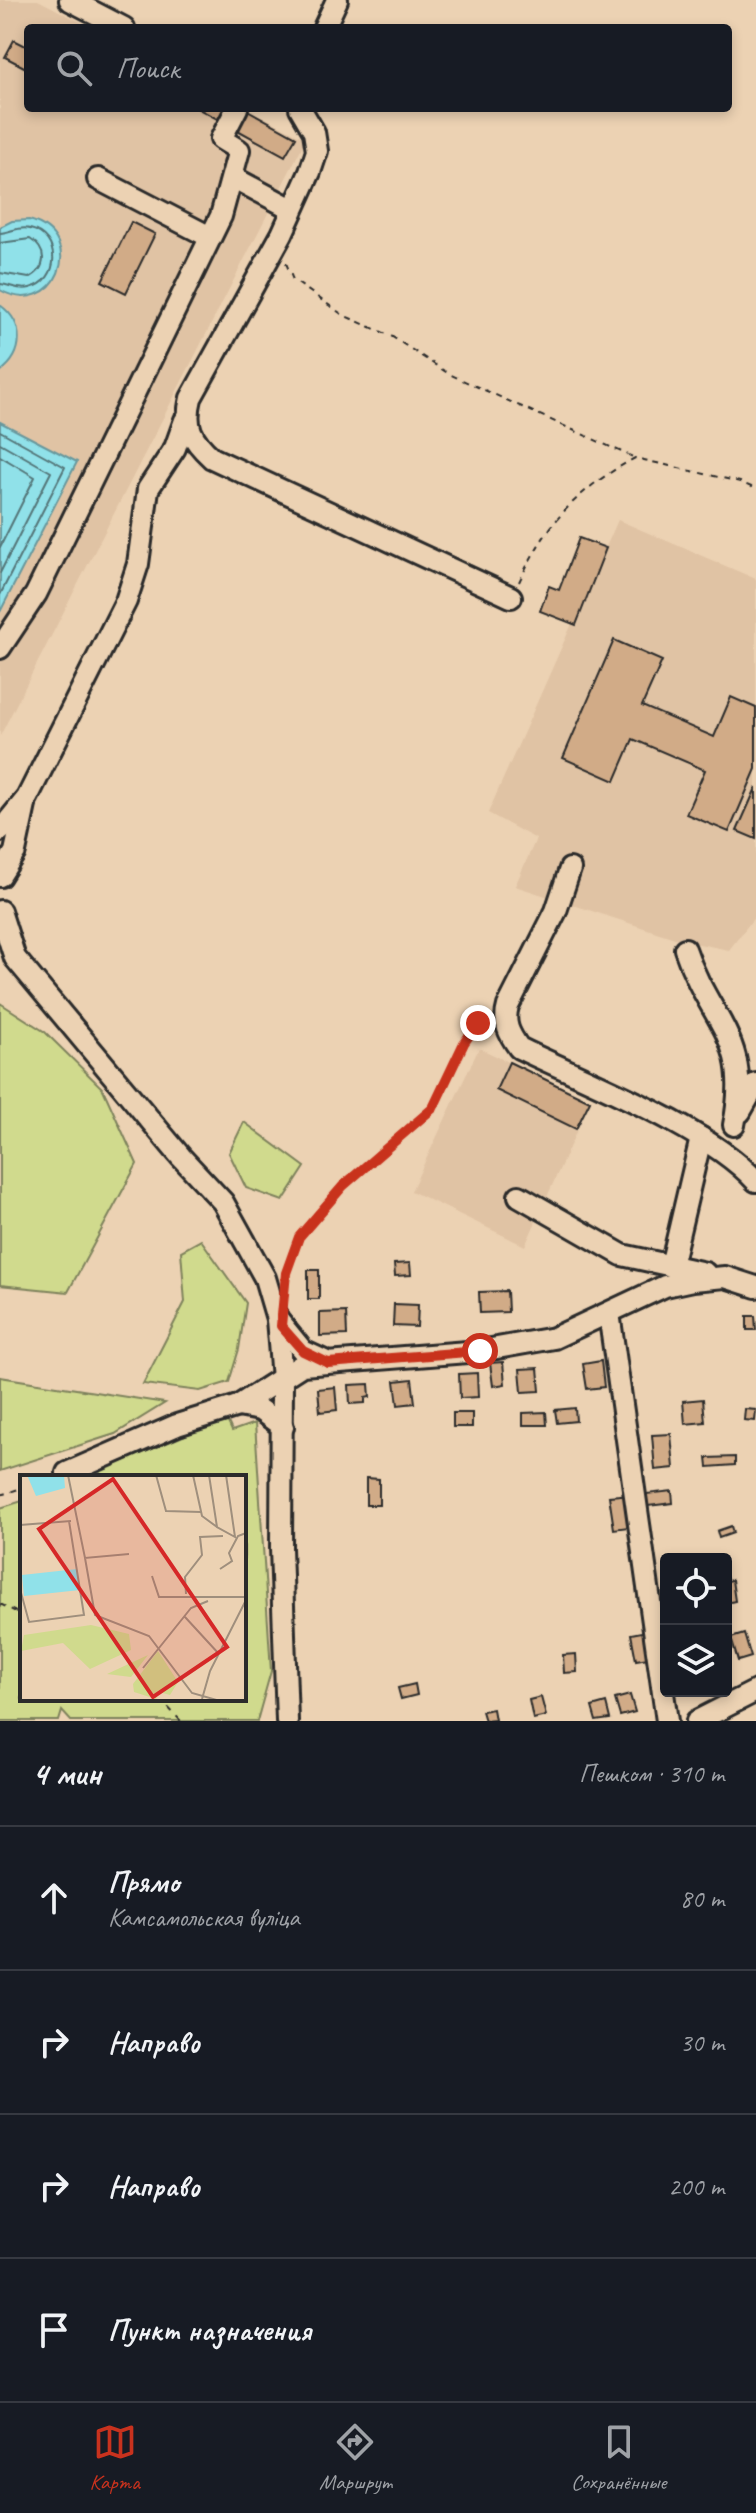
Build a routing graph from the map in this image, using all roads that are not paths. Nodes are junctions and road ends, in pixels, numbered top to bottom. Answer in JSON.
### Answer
{"nodes":[{"id":1,"x":70,"y":0,"type":"edge"},
{"id":2,"x":337,"y":0,"type":"edge"},
{"id":3,"x":116,"y":24,"type":"edge"},
{"id":4,"x":326,"y":24,"type":"edge"},
{"id":5,"x":235,"y":112,"type":"edge"},
{"id":6,"x":302,"y":112,"type":"edge"},
{"id":7,"x":234,"y":178,"type":"junction"},
{"id":8,"x":98,"y":179,"type":"dead end"},
{"id":9,"x":292,"y":209,"type":"junction"},
{"id":10,"x":210,"y":237,"type":"junction"},
{"id":11,"x":185,"y":420,"type":"junction"},
{"id":12,"x":511,"y":597,"type":"road end"},
{"id":13,"x":0,"y":648,"type":"edge"},
{"id":14,"x":27,"y":798,"type":"junction"},
{"id":15,"x":0,"y":831,"type":"edge"},
{"id":16,"x":570,"y":869,"type":"dead end"},
{"id":17,"x":0,"y":876,"type":"edge"},
{"id":18,"x":0,"y":911,"type":"edge"},
{"id":19,"x":685,"y":949,"type":"dead end"},
{"id":20,"x":7,"y":959,"type":"edge"},
{"id":21,"x":756,"y":1084,"type":"edge"},
{"id":22,"x":734,"y":1125,"type":"junction"},
{"id":23,"x":701,"y":1138,"type":"junction"},
{"id":24,"x":726,"y":1153,"type":"junction"},
{"id":25,"x":756,"y":1181,"type":"edge"},
{"id":26,"x":519,"y":1196,"type":"dead end"},
{"id":27,"x":671,"y":1266,"type":"junction"},
{"id":28,"x":725,"y":1277,"type":"junction"},
{"id":29,"x":756,"y":1287,"type":"edge"},
{"id":30,"x":609,"y":1313,"type":"junction"},
{"id":31,"x":277,"y":1319,"type":"junction"},
{"id":32,"x":328,"y":1363,"type":"junction"},
{"id":33,"x":282,"y":1379,"type":"junction"},
{"id":34,"x":238,"y":1406,"type":"junction"},
{"id":35,"x":283,"y":1427,"type":"junction"},
{"id":36,"x":67,"y":1473,"type":"dead end"},
{"id":37,"x":756,"y":1691,"type":"edge"},
{"id":38,"x":287,"y":1721,"type":"edge"},
{"id":39,"x":667,"y":1721,"type":"edge"},
{"id":40,"x":697,"y":1721,"type":"edge"}],
"edges":[{"from":1,"to":3,"type":"street"},
{"from":2,"to":4,"type":"street"},
{"from":5,"to":7,"type":"street"},
{"from":6,"to":9,"type":"street"},
{"from":7,"to":9,"type":"street"},
{"from":7,"to":10,"type":"street"},
{"from":8,"to":10,"type":"street"},
{"from":9,"to":11,"type":"street"},
{"from":10,"to":13,"type":"street"},
{"from":11,"to":12,"type":"street"},
{"from":11,"to":14,"type":"street"},
{"from":14,"to":15,"type":"street"},
{"from":14,"to":17,"type":"street"},
{"from":16,"to":23,"type":"street"},
{"from":18,"to":20,"type":"street"},
{"from":19,"to":22,"type":"street"},
{"from":20,"to":31,"type":"street"},
{"from":21,"to":22,"type":"street"},
{"from":22,"to":24,"type":"street"},
{"from":23,"to":24,"type":"street"},
{"from":23,"to":27,"type":"street"},
{"from":24,"to":25,"type":"street"},
{"from":26,"to":27,"type":"street"},
{"from":27,"to":28,"type":"street"},
{"from":28,"to":29,"type":"street"},
{"from":28,"to":30,"type":"street"},
{"from":30,"to":32,"type":"street"},
{"from":30,"to":39,"type":"street"},
{"from":31,"to":32,"type":"street"},
{"from":31,"to":33,"type":"street"},
{"from":32,"to":33,"type":"street"},
{"from":33,"to":34,"type":"street"},
{"from":33,"to":35,"type":"street"},
{"from":34,"to":35,"type":"street"},
{"from":34,"to":36,"type":"street"},
{"from":35,"to":38,"type":"street"},
{"from":37,"to":40,"type":"street"}]}
